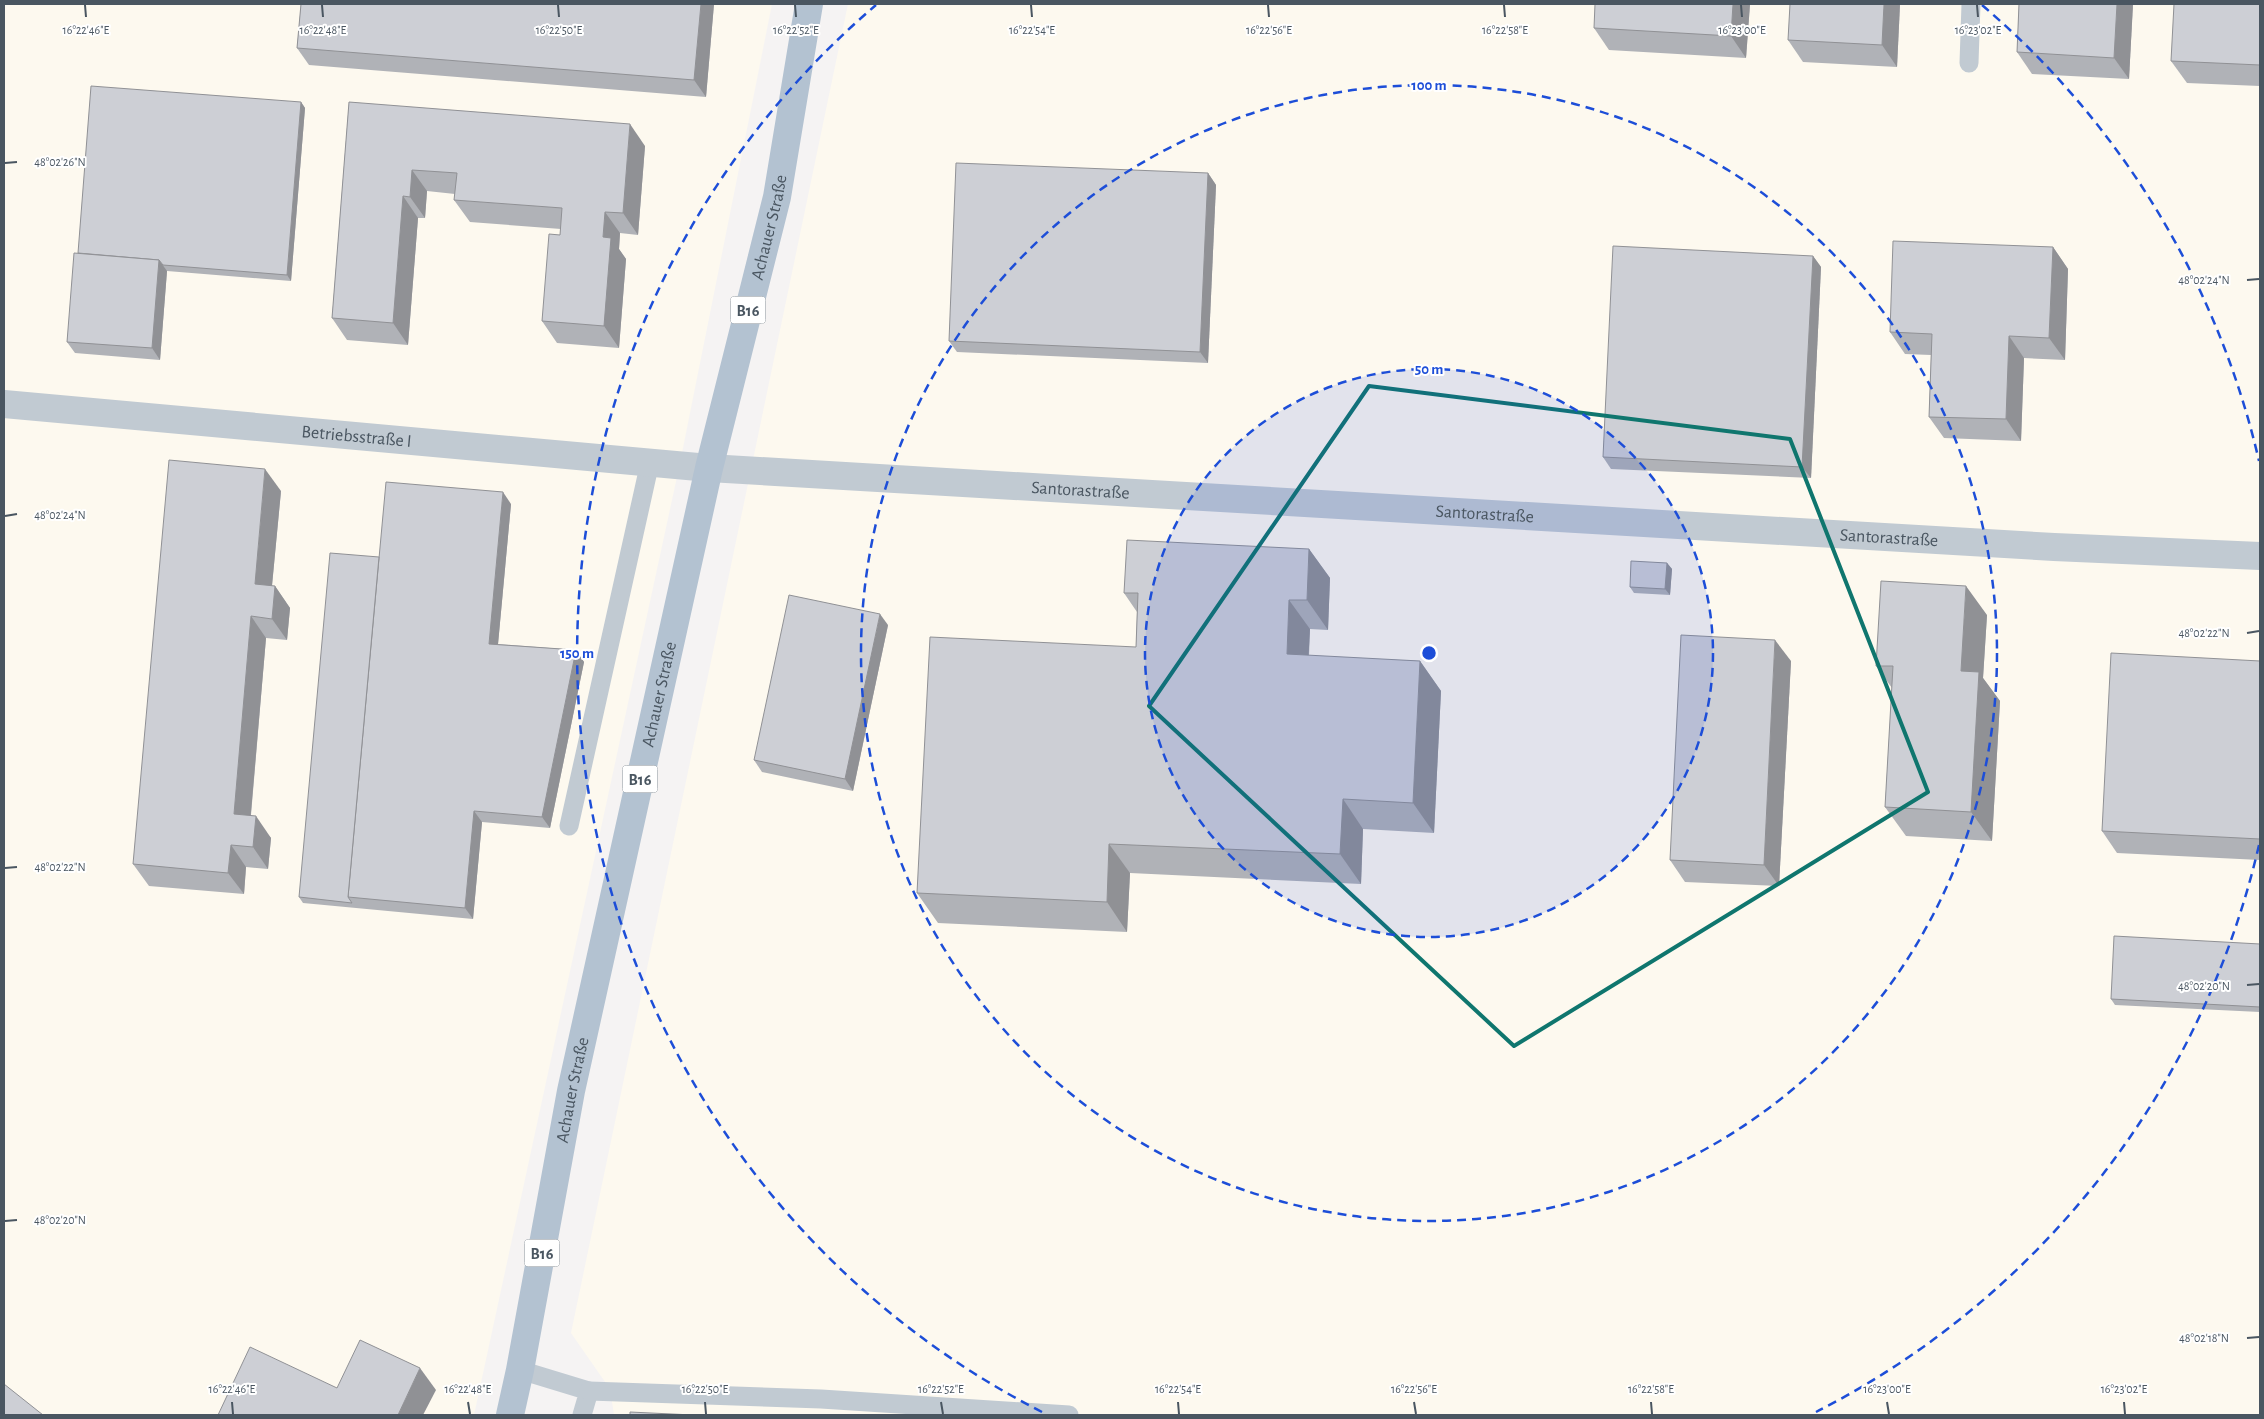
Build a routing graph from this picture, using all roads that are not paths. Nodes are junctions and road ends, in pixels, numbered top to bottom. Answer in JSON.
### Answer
{"nodes":[{"id":1,"x":809,"y":4,"type":"edge"},
{"id":2,"x":1971,"y":4,"type":"edge"},
{"id":3,"x":1969,"y":63,"type":"dead end"},
{"id":4,"x":4,"y":404,"type":"edge"},
{"id":5,"x":650,"y":462,"type":"junction"},
{"id":6,"x":709,"y":468,"type":"junction"},
{"id":7,"x":2260,"y":556,"type":"edge"},
{"id":8,"x":569,"y":826,"type":"dead end"},
{"id":9,"x":520,"y":1370,"type":"junction"},
{"id":10,"x":588,"y":1391,"type":"junction"},
{"id":11,"x":510,"y":1415,"type":"edge"},
{"id":12,"x":582,"y":1415,"type":"edge"},
{"id":13,"x":1069,"y":1415,"type":"edge"}],
"edges":[{"from":1,"to":6,"type":"main road","name":"Achauer Straße","number":"B16"},
{"from":2,"to":3,"type":"lane"},
{"from":4,"to":5,"type":"street","name":"Betriebsstraße I"},
{"from":5,"to":6,"type":"street","name":"Betriebsstraße I"},
{"from":5,"to":8,"type":"lane"},
{"from":6,"to":7,"type":"street","name":"Santorastraße"},
{"from":6,"to":9,"type":"main road","name":"Achauer Straße","number":"B16"},
{"from":9,"to":10,"type":"lane"},
{"from":9,"to":11,"type":"main road","name":"Achauer Straße","number":"B16"},
{"from":10,"to":12,"type":"lane"},
{"from":10,"to":13,"type":"lane"}]}
